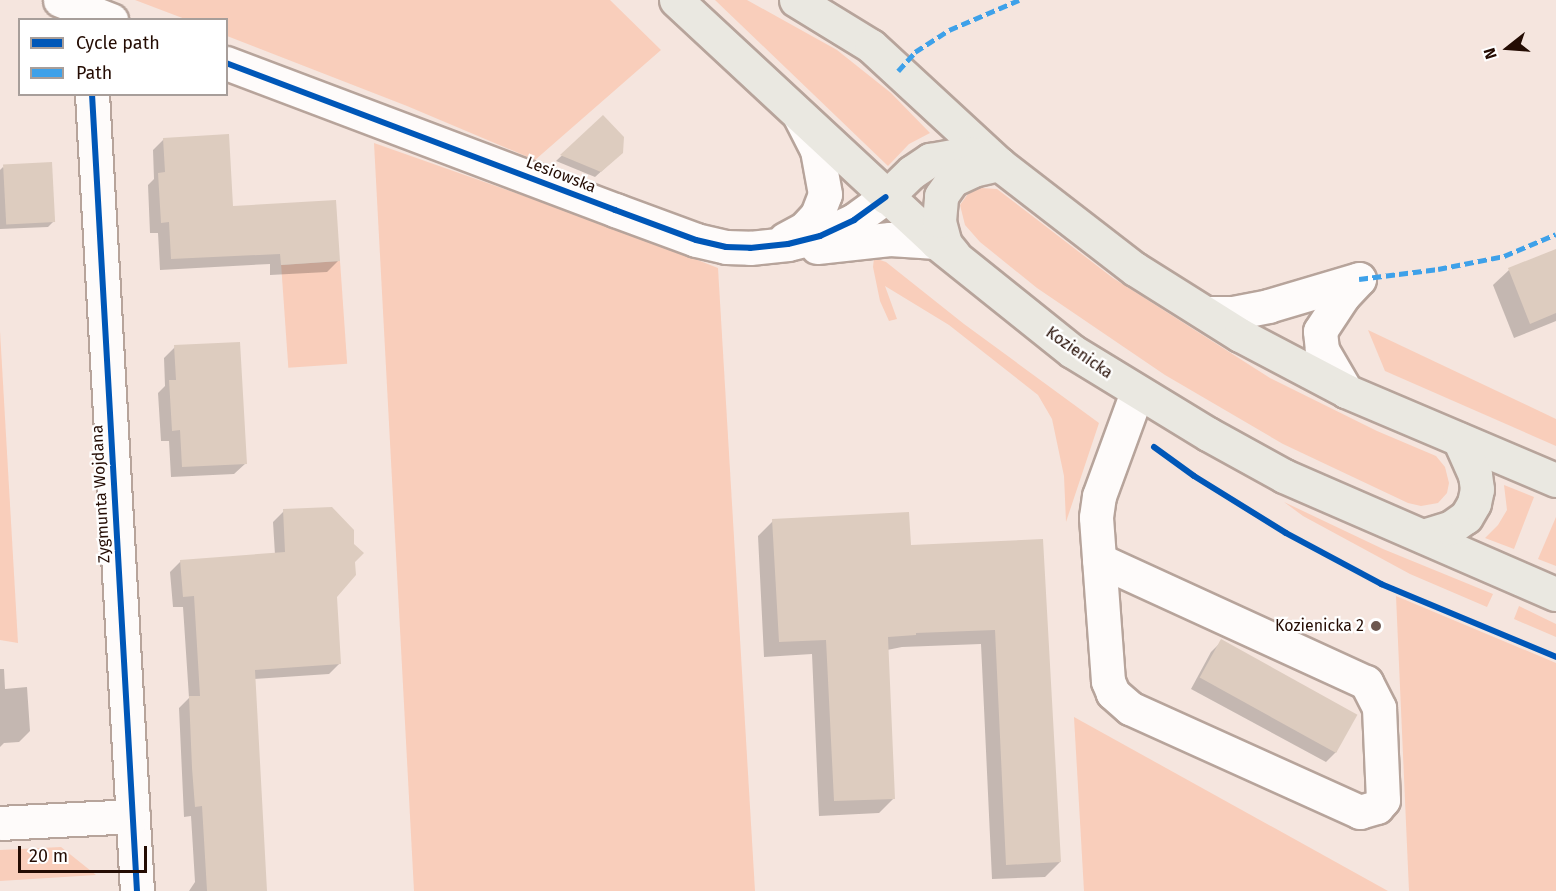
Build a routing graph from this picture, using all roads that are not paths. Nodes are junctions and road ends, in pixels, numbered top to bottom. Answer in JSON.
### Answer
{"nodes":[{"id":1,"x":676,"y":0,"type":"edge"},
{"id":2,"x":796,"y":0,"type":"edge"},
{"id":3,"x":228,"y":64,"type":"edge"},
{"id":4,"x":92,"y":96,"type":"edge"},
{"id":5,"x":800,"y":116,"type":"junction"},
{"id":6,"x":999,"y":164,"type":"junction"},
{"id":7,"x":886,"y":197,"type":"junction"},
{"id":8,"x":776,"y":244,"type":"junction"},
{"id":9,"x":946,"y":249,"type":"junction"},
{"id":10,"x":1206,"y":313,"type":"junction"},
{"id":11,"x":1346,"y":391,"type":"junction"},
{"id":12,"x":1137,"y":392,"type":"junction"},
{"id":13,"x":1459,"y":439,"type":"junction"},
{"id":14,"x":1556,"y":480,"type":"edge"},
{"id":15,"x":1423,"y":536,"type":"junction"},
{"id":16,"x":1099,"y":560,"type":"junction"},
{"id":17,"x":1556,"y":594,"type":"edge"},
{"id":18,"x":133,"y":816,"type":"junction"},
{"id":19,"x":0,"y":823,"type":"edge"},
{"id":20,"x":137,"y":891,"type":"edge"}],
"edges":[{"from":1,"to":5,"type":"main road","name":"Kozienicka"},
{"from":2,"to":6,"type":"main road"},
{"from":3,"to":8,"type":"street","name":"Lesiowska"},
{"from":4,"to":18,"type":"street","name":"Zygmunta Wojdana"},
{"from":5,"to":7,"type":"main road","name":"Kozienicka"},
{"from":5,"to":8,"type":"street"},
{"from":6,"to":7,"type":"main road"},
{"from":6,"to":9,"type":"main road"},
{"from":6,"to":10,"type":"main road"},
{"from":7,"to":8,"type":"street","name":"Lesiowska"},
{"from":7,"to":9,"type":"main road","name":"Kozienicka"},
{"from":8,"to":9,"type":"street"},
{"from":9,"to":12,"type":"main road","name":"Kozienicka"},
{"from":10,"to":11,"type":"main road"},
{"from":10,"to":11,"type":"street"},
{"from":11,"to":13,"type":"main road"},
{"from":12,"to":15,"type":"main road","name":"Kozienicka"},
{"from":12,"to":16,"type":"street"},
{"from":13,"to":14,"type":"main road"},
{"from":13,"to":15,"type":"main road"},
{"from":15,"to":17,"type":"main road","name":"Kozienicka"},
{"from":16,"to":16,"type":"street"},
{"from":18,"to":19,"type":"street"},
{"from":18,"to":20,"type":"street","name":"Zygmunta Wojdana"}]}
